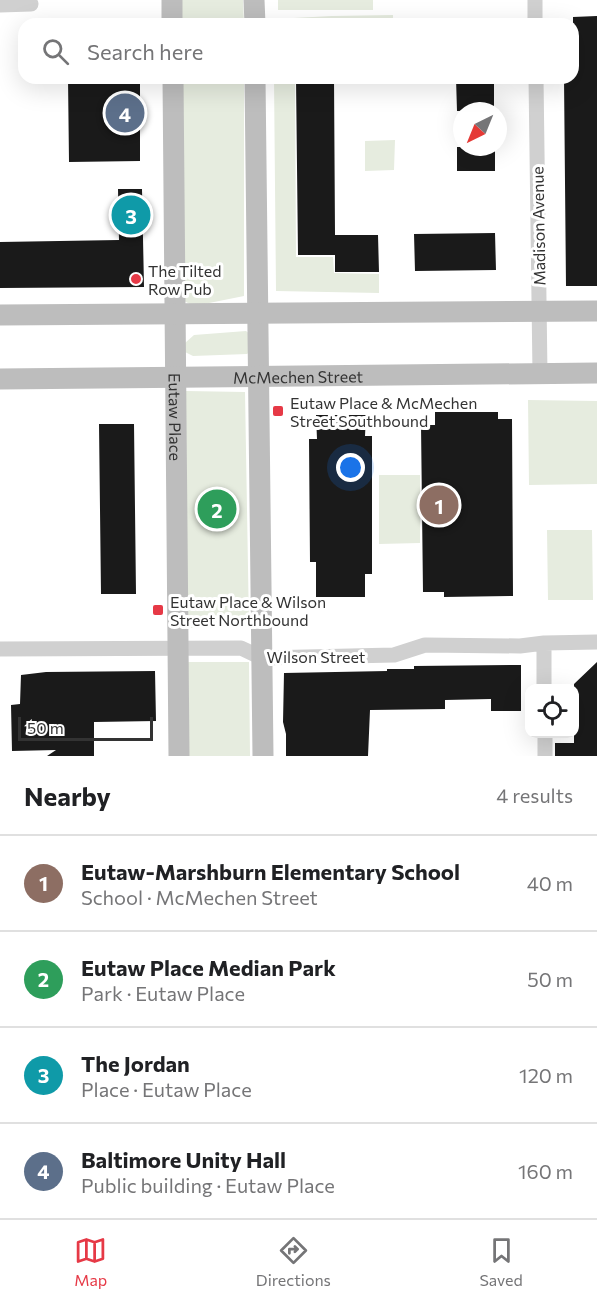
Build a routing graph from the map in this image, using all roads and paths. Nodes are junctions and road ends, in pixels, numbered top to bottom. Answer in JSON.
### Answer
{"nodes":[{"id":1,"x":172,"y":0,"type":"edge"},
{"id":2,"x":254,"y":0,"type":"edge"},
{"id":3,"x":535,"y":0,"type":"edge"},
{"id":4,"x":31,"y":4,"type":"dead end"},
{"id":5,"x":0,"y":5,"type":"edge"},
{"id":6,"x":172,"y":18,"type":"edge"},
{"id":7,"x":255,"y":18,"type":"edge"},
{"id":8,"x":536,"y":18,"type":"edge"},
{"id":9,"x":172,"y":84,"type":"edge"},
{"id":10,"x":255,"y":84,"type":"edge"},
{"id":11,"x":536,"y":84,"type":"edge"},
{"id":12,"x":539,"y":311,"type":"junction"},
{"id":13,"x":597,"y":311,"type":"edge"},
{"id":14,"x":0,"y":315,"type":"edge"},
{"id":15,"x":174,"y":315,"type":"junction"},
{"id":16,"x":258,"y":315,"type":"junction"},
{"id":17,"x":597,"y":373,"type":"edge"},
{"id":18,"x":540,"y":374,"type":"junction"},
{"id":19,"x":259,"y":375,"type":"junction"},
{"id":20,"x":175,"y":376,"type":"junction"},
{"id":21,"x":0,"y":379,"type":"edge"},
{"id":22,"x":597,"y":642,"type":"edge"},
{"id":23,"x":544,"y":643,"type":"junction"},
{"id":24,"x":179,"y":647,"type":"junction"},
{"id":25,"x":0,"y":649,"type":"edge"},
{"id":26,"x":262,"y":658,"type":"junction"},
{"id":27,"x":544,"y":684,"type":"edge"},
{"id":28,"x":545,"y":738,"type":"edge"},
{"id":29,"x":179,"y":756,"type":"edge"},
{"id":30,"x":263,"y":756,"type":"edge"},
{"id":31,"x":545,"y":756,"type":"edge"}],
"edges":[{"from":1,"to":6,"type":"street"},
{"from":2,"to":7,"type":"street"},
{"from":3,"to":8,"type":"street"},
{"from":4,"to":5,"type":"street"},
{"from":9,"to":15,"type":"street","name":"Eutaw Place"},
{"from":10,"to":16,"type":"street"},
{"from":11,"to":12,"type":"street","name":"Madison Avenue"},
{"from":12,"to":13,"type":"street"},
{"from":12,"to":16,"type":"street"},
{"from":12,"to":18,"type":"street","name":"Madison Avenue"},
{"from":14,"to":15,"type":"street"},
{"from":15,"to":16,"type":"street"},
{"from":15,"to":20,"type":"street","name":"Eutaw Place"},
{"from":16,"to":19,"type":"street"},
{"from":17,"to":18,"type":"street","name":"McMechen Street"},
{"from":18,"to":19,"type":"street","name":"McMechen Street"},
{"from":19,"to":20,"type":"street","name":"McMechen Street"},
{"from":19,"to":26,"type":"street"},
{"from":20,"to":21,"type":"street","name":"McMechen Street"},
{"from":20,"to":24,"type":"street","name":"Eutaw Place"},
{"from":22,"to":23,"type":"street","name":"Wilson Street"},
{"from":23,"to":26,"type":"street","name":"Wilson Street"},
{"from":23,"to":27,"type":"street"},
{"from":24,"to":25,"type":"street","name":"Wilson Street"},
{"from":24,"to":26,"type":"street","name":"Wilson Street"},
{"from":24,"to":29,"type":"street","name":"Eutaw Place"},
{"from":26,"to":30,"type":"street"},
{"from":28,"to":31,"type":"street"}]}
